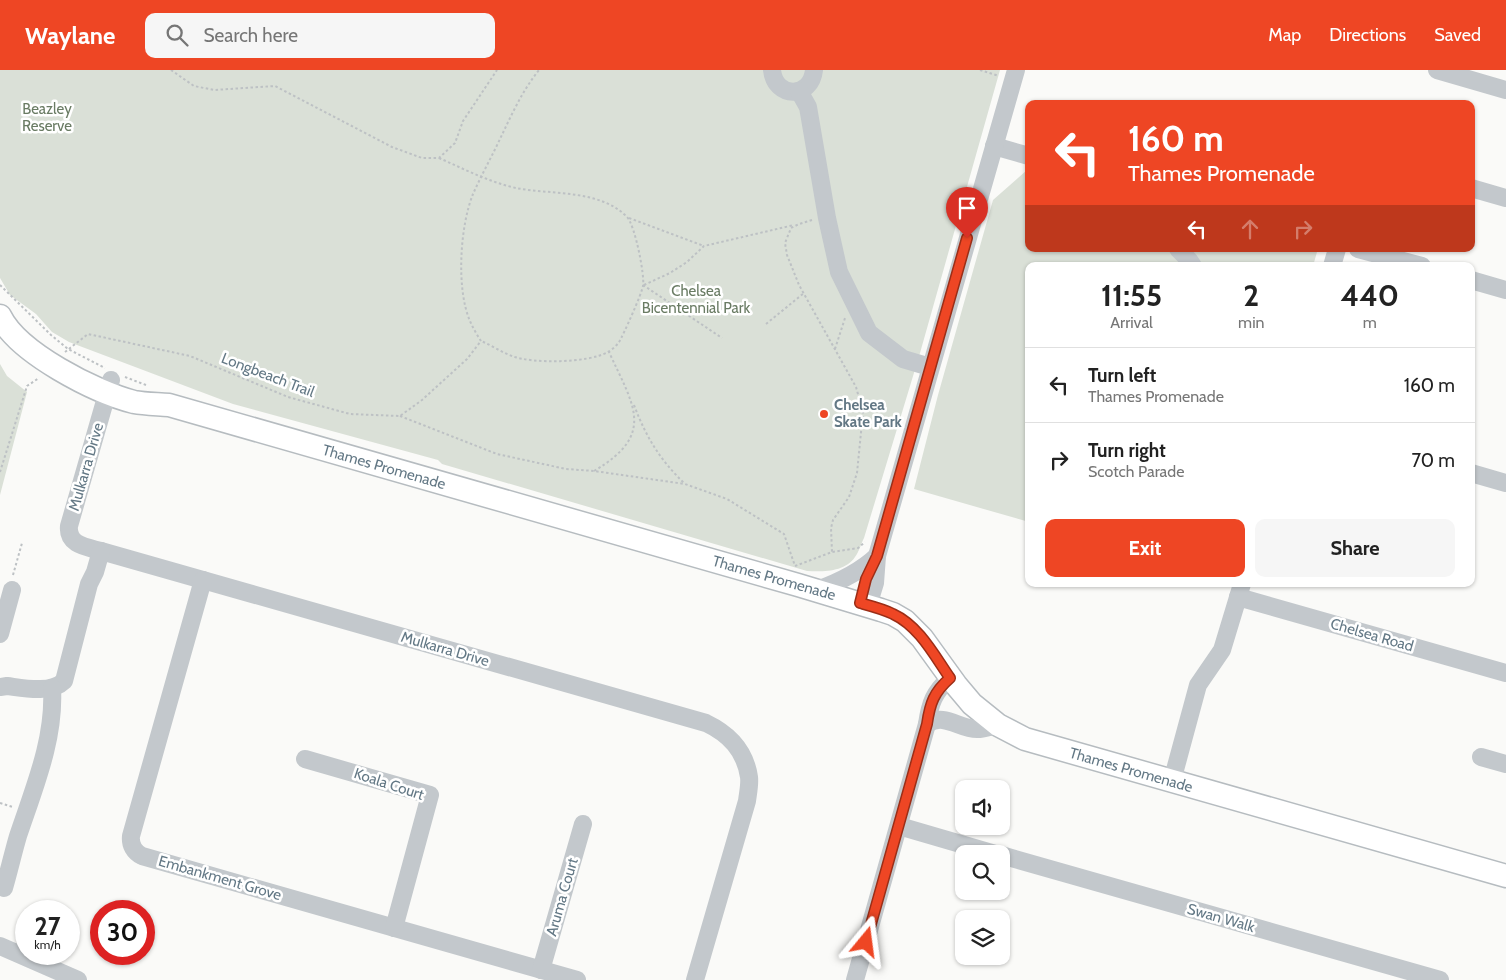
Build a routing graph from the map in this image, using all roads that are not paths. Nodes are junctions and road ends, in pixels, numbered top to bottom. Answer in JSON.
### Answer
{"nodes":[{"id":1,"x":772,"y":70,"type":"edge"},
{"id":2,"x":814,"y":70,"type":"edge"},
{"id":3,"x":1436,"y":70,"type":"edge"},
{"id":4,"x":1015,"y":75,"type":"edge"},
{"id":5,"x":1506,"y":90,"type":"edge"},
{"id":6,"x":799,"y":91,"type":"junction"},
{"id":7,"x":994,"y":146,"type":"junction"},
{"id":8,"x":1025,"y":155,"type":"edge"},
{"id":9,"x":1475,"y":189,"type":"edge"},
{"id":10,"x":1506,"y":198,"type":"edge"},
{"id":11,"x":1181,"y":252,"type":"edge"},
{"id":12,"x":1369,"y":252,"type":"edge"},
{"id":13,"x":1191,"y":262,"type":"edge"},
{"id":14,"x":1407,"y":262,"type":"edge"},
{"id":15,"x":1475,"y":281,"type":"edge"},
{"id":16,"x":1506,"y":290,"type":"edge"},
{"id":17,"x":0,"y":307,"type":"edge"},
{"id":18,"x":0,"y":316,"type":"edge"},
{"id":19,"x":930,"y":368,"type":"junction"},
{"id":20,"x":109,"y":387,"type":"junction"},
{"id":21,"x":1475,"y":474,"type":"edge"},
{"id":22,"x":1506,"y":483,"type":"edge"},
{"id":23,"x":97,"y":550,"type":"junction"},
{"id":24,"x":877,"y":556,"type":"junction"},
{"id":25,"x":203,"y":580,"type":"junction"},
{"id":26,"x":12,"y":590,"type":"road end"},
{"id":27,"x":817,"y":590,"type":"junction"},
{"id":28,"x":1240,"y":590,"type":"edge"},
{"id":29,"x":864,"y":604,"type":"junction"},
{"id":30,"x":0,"y":634,"type":"edge"},
{"id":31,"x":1506,"y":673,"type":"edge"},
{"id":32,"x":953,"y":681,"type":"junction"},
{"id":33,"x":0,"y":687,"type":"edge"},
{"id":34,"x":52,"y":688,"type":"junction"},
{"id":35,"x":927,"y":724,"type":"junction"},
{"id":36,"x":998,"y":724,"type":"junction"},
{"id":37,"x":1481,"y":757,"type":"dead end"},
{"id":38,"x":305,"y":759,"type":"dead end"},
{"id":39,"x":1506,"y":764,"type":"edge"},
{"id":40,"x":1172,"y":782,"type":"junction"},
{"id":41,"x":584,"y":824,"type":"dead end"},
{"id":42,"x":899,"y":826,"type":"junction"},
{"id":43,"x":965,"y":845,"type":"edge"},
{"id":44,"x":1010,"y":858,"type":"edge"},
{"id":45,"x":1506,"y":876,"type":"edge"},
{"id":46,"x":0,"y":886,"type":"edge"},
{"id":47,"x":394,"y":928,"type":"junction"},
{"id":48,"x":0,"y":946,"type":"edge"},
{"id":49,"x":541,"y":970,"type":"junction"},
{"id":50,"x":78,"y":980,"type":"edge"},
{"id":51,"x":577,"y":980,"type":"edge"},
{"id":52,"x":695,"y":980,"type":"edge"},
{"id":53,"x":854,"y":980,"type":"edge"},
{"id":54,"x":1440,"y":980,"type":"edge"}],
"edges":[{"from":1,"to":6,"type":"street"},
{"from":2,"to":6,"type":"street"},
{"from":3,"to":5,"type":"street"},
{"from":4,"to":7,"type":"street"},
{"from":6,"to":19,"type":"street"},
{"from":7,"to":8,"type":"street"},
{"from":7,"to":19,"type":"street"},
{"from":9,"to":10,"type":"street"},
{"from":11,"to":13,"type":"street"},
{"from":12,"to":14,"type":"street"},
{"from":15,"to":16,"type":"street"},
{"from":17,"to":20,"type":"main road","name":"Thames Promenade"},
{"from":18,"to":20,"type":"main road","name":"Thames Promenade"},
{"from":19,"to":24,"type":"street"},
{"from":20,"to":23,"type":"street","name":"Mulkarra Drive"},
{"from":20,"to":27,"type":"main road","name":"Thames Promenade"},
{"from":21,"to":22,"type":"street"},
{"from":23,"to":25,"type":"street","name":"Mulkarra Drive"},
{"from":23,"to":34,"type":"street"},
{"from":24,"to":27,"type":"street"},
{"from":24,"to":29,"type":"street"},
{"from":25,"to":47,"type":"street","name":"Embankment Grove"},
{"from":25,"to":52,"type":"street","name":"Mulkarra Drive"},
{"from":26,"to":30,"type":"street"},
{"from":27,"to":29,"type":"main road","name":"Thames Promenade"},
{"from":28,"to":31,"type":"street","name":"Chelsea Road"},
{"from":28,"to":40,"type":"street"},
{"from":29,"to":32,"type":"main road","name":"Thames Promenade"},
{"from":32,"to":35,"type":"street"},
{"from":32,"to":36,"type":"main road","name":"Thames Promenade"},
{"from":33,"to":34,"type":"street"},
{"from":34,"to":46,"type":"street"},
{"from":35,"to":36,"type":"street"},
{"from":35,"to":42,"type":"street"},
{"from":36,"to":40,"type":"main road","name":"Thames Promenade"},
{"from":37,"to":39,"type":"street"},
{"from":38,"to":47,"type":"street","name":"Koala Court"},
{"from":40,"to":45,"type":"main road","name":"Thames Promenade"},
{"from":41,"to":49,"type":"street","name":"Aruma Court"},
{"from":42,"to":43,"type":"street"},
{"from":42,"to":53,"type":"street"},
{"from":44,"to":54,"type":"street","name":"Swan Walk"},
{"from":47,"to":49,"type":"street","name":"Embankment Grove"},
{"from":48,"to":50,"type":"street"},
{"from":49,"to":51,"type":"street","name":"Embankment Grove"}]}
